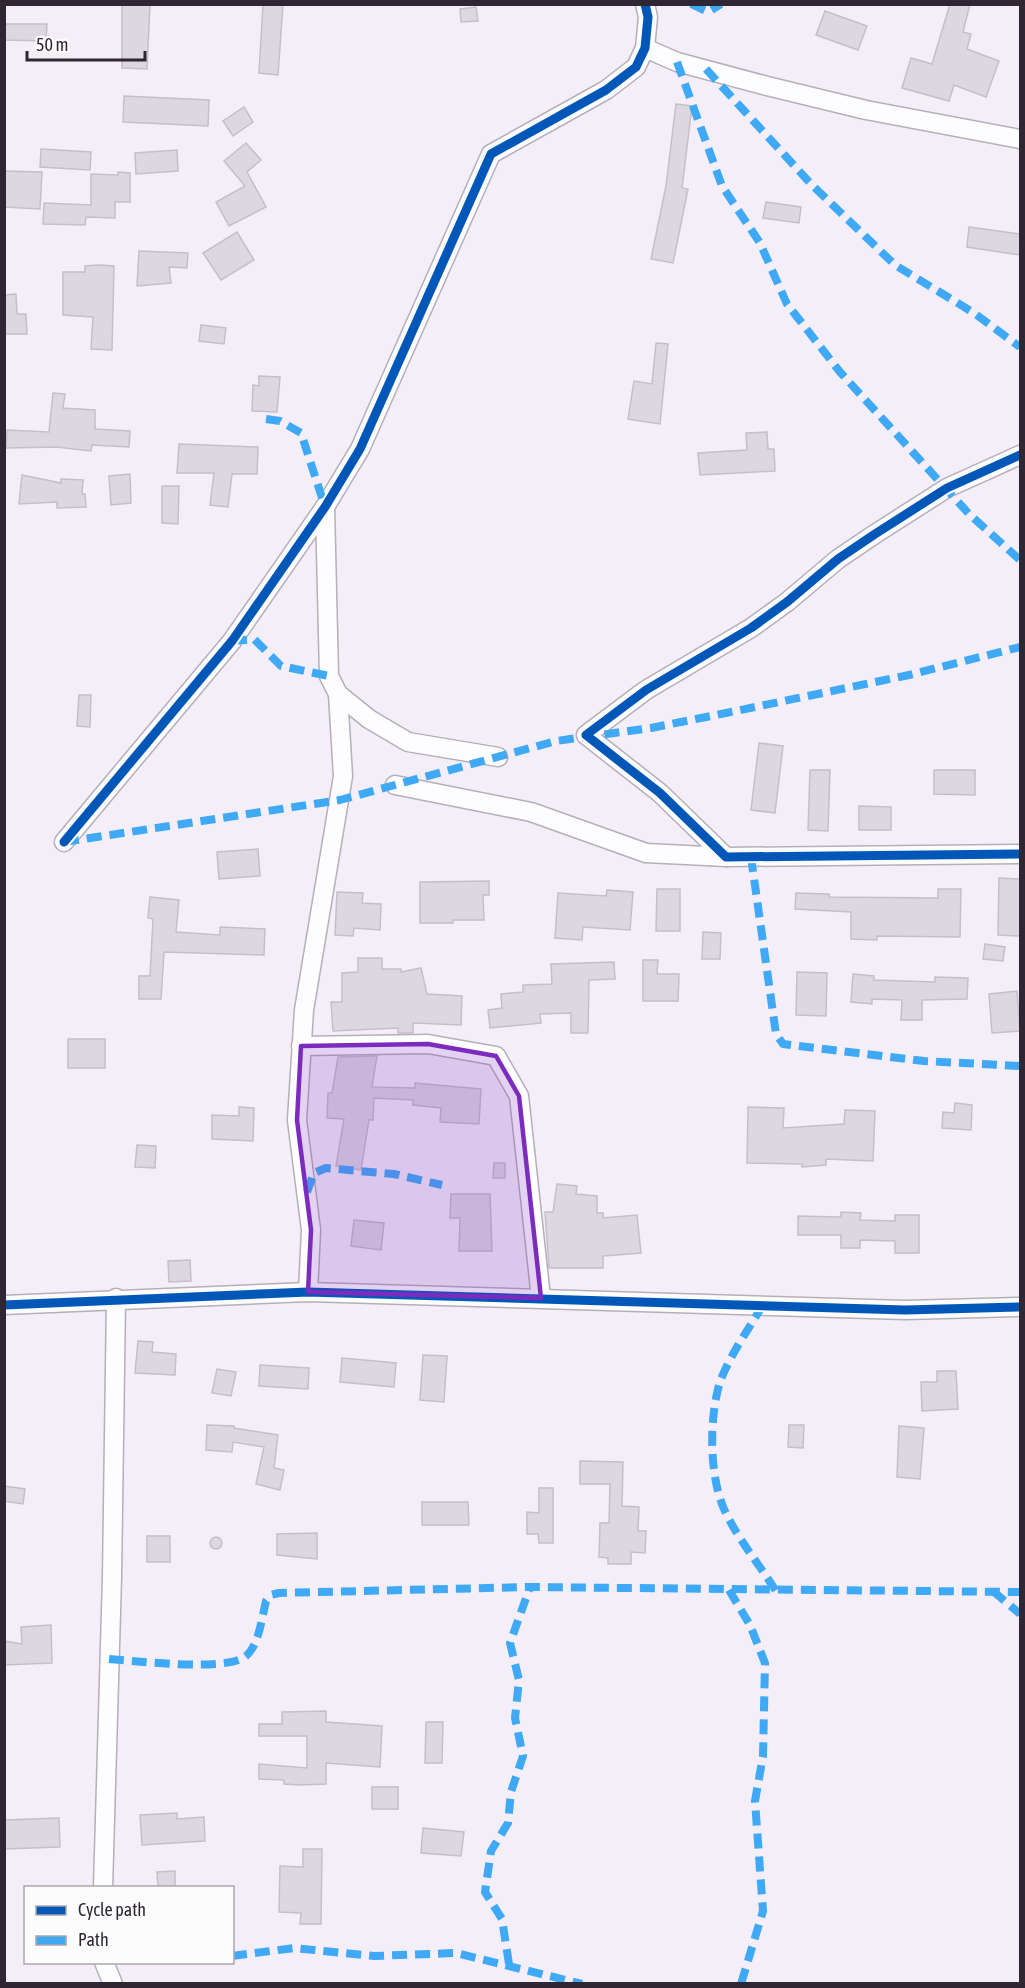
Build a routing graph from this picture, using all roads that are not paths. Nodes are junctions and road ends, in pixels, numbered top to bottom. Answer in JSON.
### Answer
{"nodes":[{"id":1,"x":645,"y":4,"type":"edge"},
{"id":2,"x":645,"y":48,"type":"junction"},
{"id":3,"x":1020,"y":139,"type":"edge"},
{"id":4,"x":1020,"y":455,"type":"edge"},
{"id":5,"x":325,"y":507,"type":"junction"},
{"id":6,"x":338,"y":694,"type":"junction"},
{"id":7,"x":498,"y":757,"type":"dead end"},
{"id":8,"x":395,"y":785,"type":"dead end"},
{"id":9,"x":64,"y":842,"type":"dead end"},
{"id":10,"x":1020,"y":854,"type":"edge"},
{"id":11,"x":726,"y":857,"type":"junction"},
{"id":12,"x":301,"y":1046,"type":"junction"},
{"id":13,"x":308,"y":1292,"type":"junction"},
{"id":14,"x":116,"y":1298,"type":"junction"},
{"id":15,"x":540,"y":1298,"type":"junction"},
{"id":16,"x":4,"y":1305,"type":"edge"},
{"id":17,"x":1020,"y":1307,"type":"edge"},
{"id":18,"x":103,"y":1886,"type":"edge"},
{"id":19,"x":105,"y":1964,"type":"edge"},
{"id":20,"x":113,"y":1983,"type":"edge"}],
"edges":[{"from":1,"to":2,"type":"street"},
{"from":2,"to":3,"type":"street"},
{"from":2,"to":5,"type":"street"},
{"from":4,"to":11,"type":"street"},
{"from":5,"to":6,"type":"street"},
{"from":5,"to":9,"type":"street"},
{"from":6,"to":7,"type":"street"},
{"from":6,"to":12,"type":"street"},
{"from":8,"to":11,"type":"street"},
{"from":10,"to":11,"type":"street"},
{"from":12,"to":13,"type":"street"},
{"from":12,"to":15,"type":"street"},
{"from":13,"to":14,"type":"street"},
{"from":13,"to":15,"type":"street"},
{"from":14,"to":16,"type":"street"},
{"from":14,"to":18,"type":"street"},
{"from":15,"to":17,"type":"street"},
{"from":19,"to":20,"type":"street"}]}
